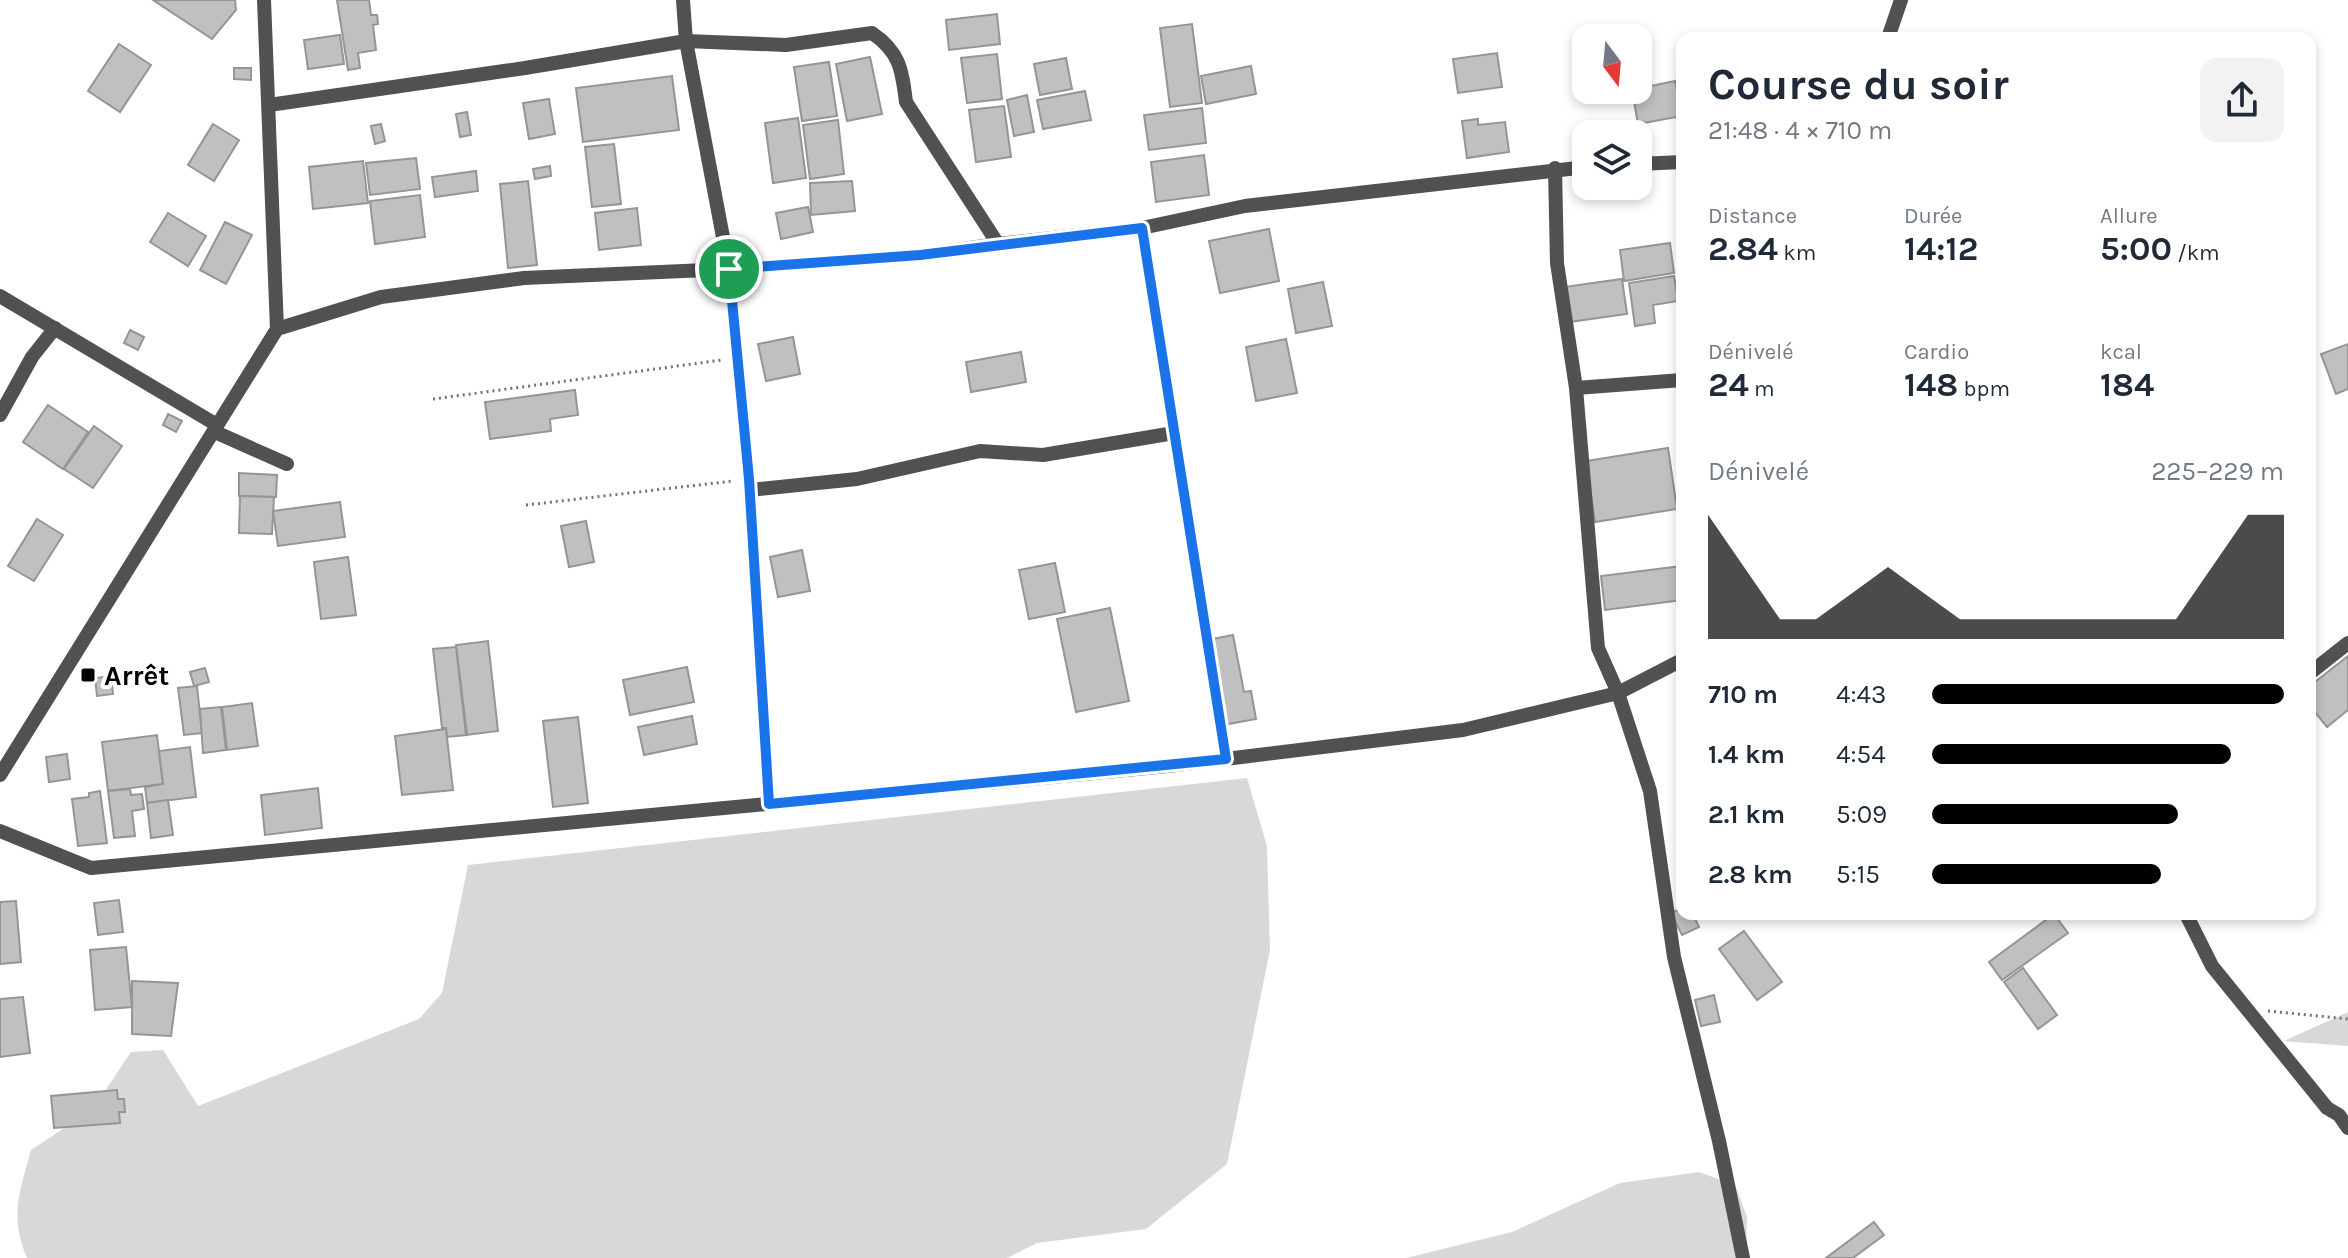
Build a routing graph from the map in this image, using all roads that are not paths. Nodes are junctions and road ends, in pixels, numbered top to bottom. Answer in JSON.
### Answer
{"nodes":[{"id":1,"x":264,"y":0,"type":"edge"},
{"id":2,"x":683,"y":0,"type":"edge"},
{"id":3,"x":1901,"y":0,"type":"edge"},
{"id":4,"x":1890,"y":32,"type":"edge"},
{"id":5,"x":686,"y":41,"type":"junction"},
{"id":6,"x":269,"y":105,"type":"junction"},
{"id":7,"x":1676,"y":162,"type":"edge"},
{"id":8,"x":1652,"y":163,"type":"edge"},
{"id":9,"x":1572,"y":167,"type":"edge"},
{"id":10,"x":1555,"y":168,"type":"junction"},
{"id":11,"x":1142,"y":228,"type":"junction"},
{"id":12,"x":998,"y":244,"type":"junction"},
{"id":13,"x":729,"y":269,"type":"junction"},
{"id":14,"x":0,"y":296,"type":"edge"},
{"id":15,"x":55,"y":328,"type":"junction"},
{"id":16,"x":277,"y":329,"type":"junction"},
{"id":17,"x":1676,"y":380,"type":"edge"},
{"id":18,"x":1576,"y":388,"type":"junction"},
{"id":19,"x":0,"y":415,"type":"edge"},
{"id":20,"x":217,"y":425,"type":"junction"},
{"id":21,"x":1174,"y":433,"type":"junction"},
{"id":22,"x":287,"y":464,"type":"dead end"},
{"id":23,"x":749,"y":485,"type":"junction"},
{"id":24,"x":2348,"y":643,"type":"edge"},
{"id":25,"x":1676,"y":663,"type":"edge"},
{"id":26,"x":2316,"y":668,"type":"edge"},
{"id":27,"x":1618,"y":693,"type":"junction"},
{"id":28,"x":1226,"y":759,"type":"junction"},
{"id":29,"x":0,"y":775,"type":"edge"},
{"id":30,"x":769,"y":804,"type":"junction"},
{"id":31,"x":0,"y":831,"type":"edge"},
{"id":32,"x":2189,"y":920,"type":"edge"},
{"id":33,"x":2348,"y":1128,"type":"edge"},
{"id":34,"x":1743,"y":1258,"type":"edge"}],
"edges":[{"from":1,"to":6,"type":"street"},
{"from":2,"to":5,"type":"street"},
{"from":3,"to":4,"type":"street"},
{"from":5,"to":6,"type":"street"},
{"from":5,"to":12,"type":"street"},
{"from":5,"to":13,"type":"street"},
{"from":6,"to":16,"type":"street"},
{"from":7,"to":8,"type":"street"},
{"from":9,"to":10,"type":"street"},
{"from":10,"to":11,"type":"street"},
{"from":10,"to":18,"type":"street"},
{"from":11,"to":12,"type":"street"},
{"from":11,"to":21,"type":"street"},
{"from":12,"to":13,"type":"street"},
{"from":13,"to":16,"type":"street"},
{"from":13,"to":23,"type":"street"},
{"from":14,"to":15,"type":"street"},
{"from":15,"to":19,"type":"street"},
{"from":15,"to":20,"type":"street"},
{"from":16,"to":20,"type":"street"},
{"from":17,"to":18,"type":"street"},
{"from":18,"to":27,"type":"street"},
{"from":20,"to":22,"type":"street"},
{"from":20,"to":29,"type":"street"},
{"from":21,"to":23,"type":"street"},
{"from":21,"to":28,"type":"street"},
{"from":23,"to":30,"type":"street"},
{"from":24,"to":26,"type":"street"},
{"from":25,"to":27,"type":"street"},
{"from":27,"to":28,"type":"street"},
{"from":27,"to":34,"type":"street"},
{"from":28,"to":30,"type":"street"},
{"from":30,"to":31,"type":"street"},
{"from":32,"to":33,"type":"street"}]}
